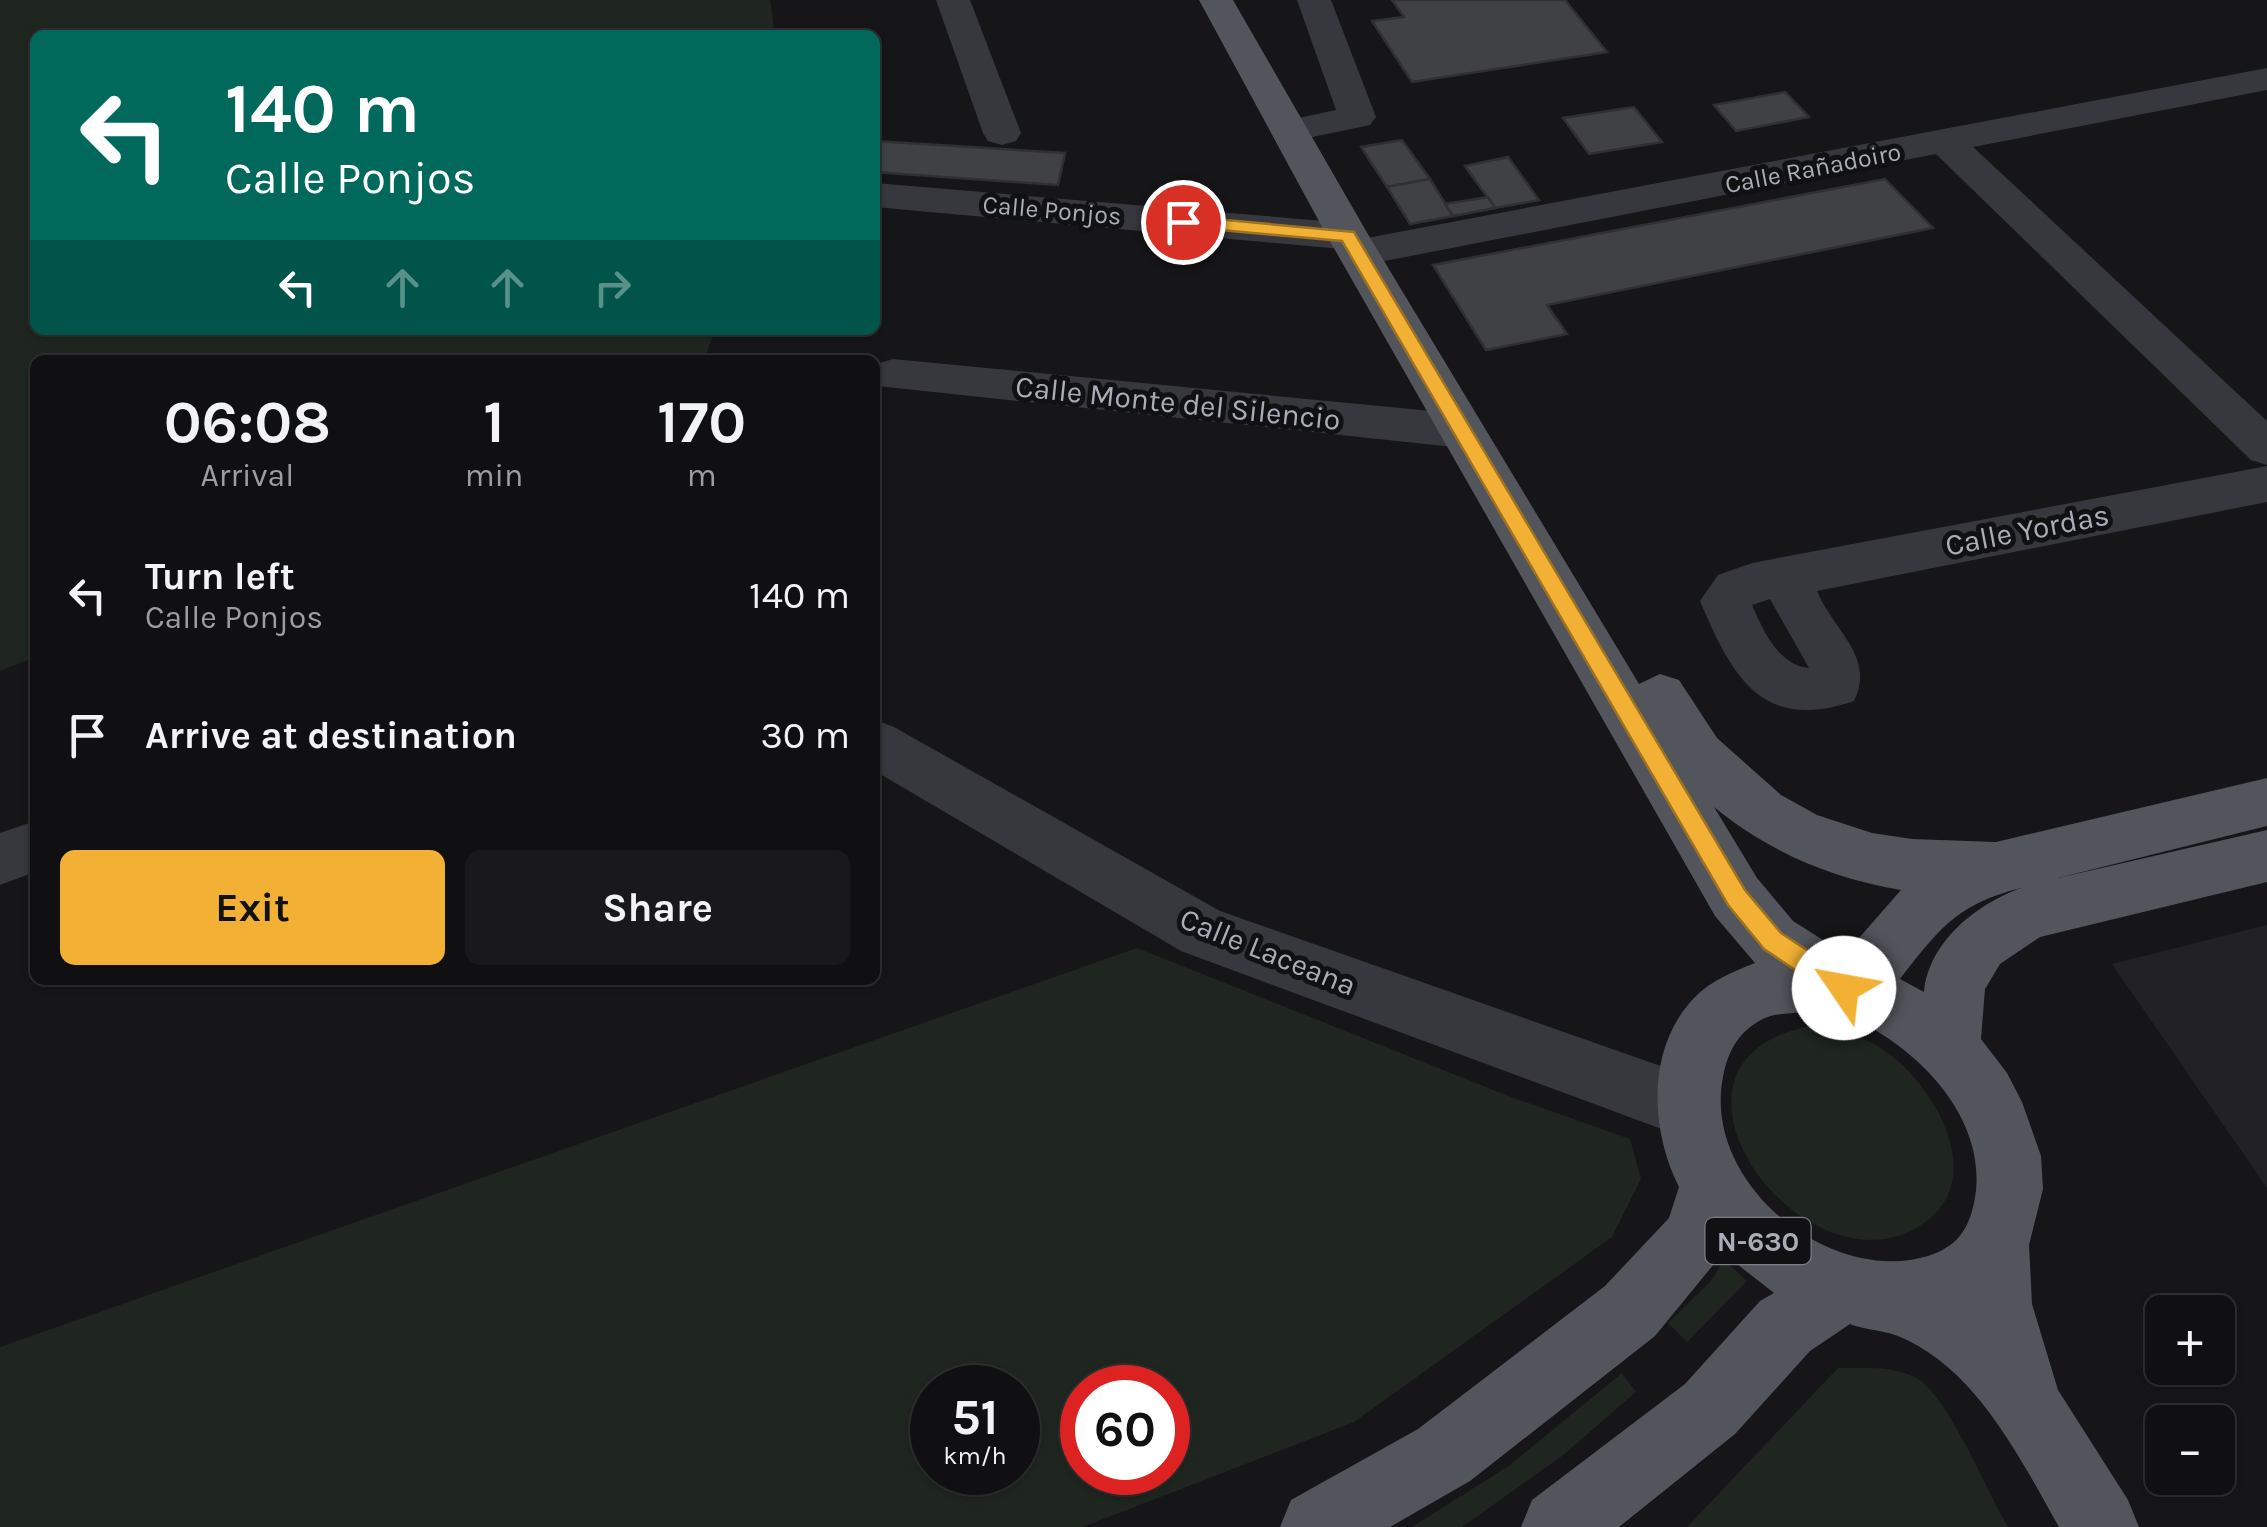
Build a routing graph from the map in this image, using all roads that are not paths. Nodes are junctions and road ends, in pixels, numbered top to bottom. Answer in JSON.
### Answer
{"nodes":[{"id":1,"x":953,"y":0,"type":"edge"},
{"id":2,"x":1216,"y":0,"type":"edge"},
{"id":3,"x":1314,"y":0,"type":"edge"},
{"id":4,"x":2267,"y":79,"type":"edge"},
{"id":5,"x":1289,"y":131,"type":"junction"},
{"id":6,"x":1002,"y":133,"type":"dead end"},
{"id":7,"x":1946,"y":143,"type":"junction"},
{"id":8,"x":880,"y":195,"type":"edge"},
{"id":9,"x":1353,"y":244,"type":"junction"},
{"id":10,"x":893,"y":375,"type":"dead end"},
{"id":11,"x":1463,"y":431,"type":"junction"},
{"id":12,"x":2267,"y":448,"type":"edge"},
{"id":13,"x":2267,"y":484,"type":"edge"},
{"id":14,"x":1514,"y":520,"type":"junction"},
{"id":15,"x":1787,"y":577,"type":"dead end"},
{"id":16,"x":880,"y":747,"type":"edge"},
{"id":17,"x":2267,"y":802,"type":"edge"},
{"id":18,"x":30,"y":848,"type":"edge"},
{"id":19,"x":2267,"y":856,"type":"edge"},
{"id":20,"x":0,"y":859,"type":"edge"},
{"id":21,"x":1996,"y":868,"type":"junction"},
{"id":22,"x":1736,"y":898,"type":"junction"},
{"id":23,"x":1848,"y":990,"type":"junction"},
{"id":24,"x":1728,"y":1006,"type":"junction"},
{"id":25,"x":1949,"y":1049,"type":"junction"},
{"id":26,"x":1686,"y":1106,"type":"junction"},
{"id":27,"x":1712,"y":1186,"type":"junction"},
{"id":28,"x":1996,"y":1248,"type":"junction"},
{"id":29,"x":1868,"y":1294,"type":"junction"},
{"id":30,"x":2030,"y":1412,"type":"junction"},
{"id":31,"x":1318,"y":1527,"type":"edge"},
{"id":32,"x":1559,"y":1527,"type":"edge"},
{"id":33,"x":2100,"y":1527,"type":"edge"}],
"edges":[{"from":1,"to":6,"type":"street"},
{"from":2,"to":5,"type":"main road"},
{"from":3,"to":5,"type":"street"},
{"from":4,"to":7,"type":"street","name":"Calle Rañadoiro"},
{"from":5,"to":9,"type":"main road"},
{"from":7,"to":9,"type":"street","name":"Calle Rañadoiro"},
{"from":7,"to":12,"type":"street"},
{"from":8,"to":9,"type":"street","name":"Calle Ponjos"},
{"from":9,"to":11,"type":"main road"},
{"from":10,"to":11,"type":"street","name":"Calle Monte del Silencio"},
{"from":11,"to":14,"type":"main road"},
{"from":13,"to":15,"type":"street","name":"Calle Yordas"},
{"from":14,"to":21,"type":"main road"},
{"from":14,"to":22,"type":"main road"},
{"from":16,"to":26,"type":"street","name":"Calle Laceana"},
{"from":17,"to":21,"type":"main road"},
{"from":18,"to":20,"type":"street"},
{"from":19,"to":25,"type":"main road"},
{"from":21,"to":23,"type":"main road"},
{"from":22,"to":23,"type":"main road"},
{"from":22,"to":24,"type":"main road","number":"N-630"},
{"from":23,"to":24,"type":"main road"},
{"from":23,"to":25,"type":"main road"},
{"from":24,"to":26,"type":"main road","number":"N-630"},
{"from":25,"to":28,"type":"main road"},
{"from":26,"to":27,"type":"main road","number":"N-630"},
{"from":27,"to":29,"type":"main road","number":"N-630"},
{"from":27,"to":31,"type":"main road"},
{"from":28,"to":29,"type":"main road"},
{"from":28,"to":30,"type":"main road"},
{"from":29,"to":30,"type":"main road","number":"N-630"},
{"from":29,"to":32,"type":"main road"},
{"from":30,"to":33,"type":"main road"}]}
